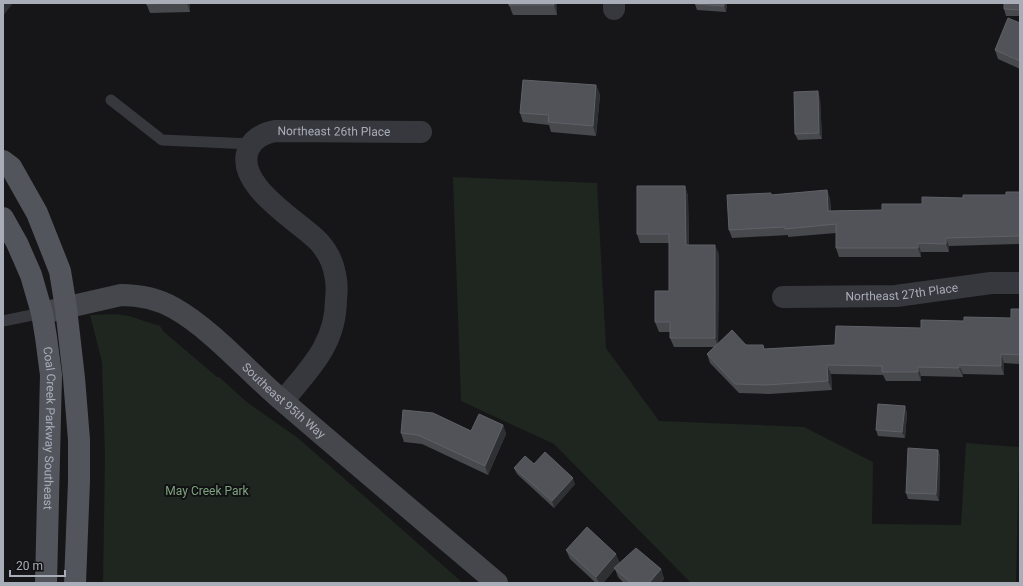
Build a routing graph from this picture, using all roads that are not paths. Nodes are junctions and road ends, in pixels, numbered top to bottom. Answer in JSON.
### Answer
{"nodes":[{"id":1,"x":111,"y":100,"type":"dead end"},
{"id":2,"x":421,"y":132,"type":"dead end"},
{"id":3,"x":251,"y":144,"type":"junction"},
{"id":4,"x":3,"y":161,"type":"edge"},
{"id":5,"x":3,"y":218,"type":"edge"},
{"id":6,"x":1020,"y":283,"type":"edge"},
{"id":7,"x":783,"y":297,"type":"dead end"},
{"id":8,"x":66,"y":308,"type":"junction"},
{"id":9,"x":42,"y":313,"type":"junction"},
{"id":10,"x":3,"y":321,"type":"edge"},
{"id":11,"x":283,"y":401,"type":"junction"},
{"id":12,"x":46,"y":583,"type":"edge"},
{"id":13,"x":75,"y":583,"type":"edge"},
{"id":14,"x":497,"y":583,"type":"edge"}],
"edges":[{"from":1,"to":3,"type":"lane"},
{"from":2,"to":3,"type":"street","name":"Northeast 26th Place"},
{"from":3,"to":11,"type":"street"},
{"from":4,"to":8,"type":"main road","name":"Coal Creek Parkway Southeast"},
{"from":5,"to":9,"type":"main road","name":"Coal Creek Parkway Southeast"},
{"from":6,"to":7,"type":"street","name":"Northeast 27th Place"},
{"from":8,"to":9,"type":"street","name":"Southeast 95th Way"},
{"from":8,"to":11,"type":"street","name":"Southeast 95th Way"},
{"from":8,"to":13,"type":"main road","name":"Coal Creek Parkway Southeast"},
{"from":9,"to":10,"type":"lane"},
{"from":9,"to":12,"type":"main road","name":"Coal Creek Parkway Southeast"},
{"from":11,"to":14,"type":"street","name":"Southeast 95th Way"}]}
